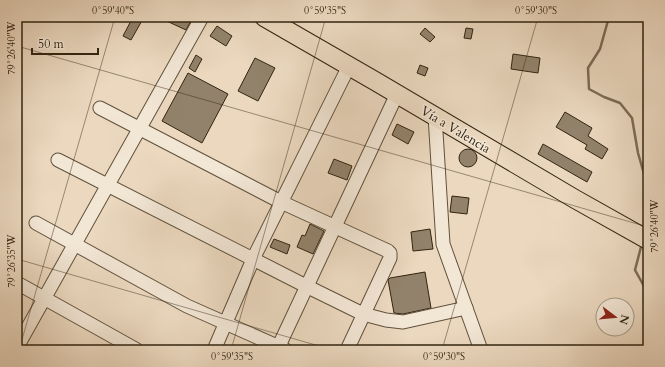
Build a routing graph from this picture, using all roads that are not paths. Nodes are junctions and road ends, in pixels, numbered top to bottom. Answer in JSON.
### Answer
{"nodes":[{"id":1,"x":202,"y":17,"type":"edge"},
{"id":2,"x":264,"y":17,"type":"edge"},
{"id":3,"x":349,"y":66,"type":"junction"},
{"id":4,"x":397,"y":94,"type":"junction"},
{"id":5,"x":100,"y":108,"type":"dead end"},
{"id":6,"x":435,"y":116,"type":"junction"},
{"id":7,"x":139,"y":128,"type":"junction"},
{"id":8,"x":58,"y":160,"type":"dead end"},
{"id":9,"x":107,"y":186,"type":"junction"},
{"id":10,"x":281,"y":202,"type":"junction"},
{"id":11,"x":36,"y":223,"type":"dead end"},
{"id":12,"x":334,"y":226,"type":"junction"},
{"id":13,"x":645,"y":238,"type":"edge"},
{"id":14,"x":75,"y":244,"type":"junction"},
{"id":15,"x":253,"y":259,"type":"junction"},
{"id":16,"x":17,"y":283,"type":"edge"},
{"id":17,"x":306,"y":286,"type":"junction"},
{"id":18,"x":44,"y":298,"type":"junction"},
{"id":19,"x":466,"y":308,"type":"junction"},
{"id":20,"x":363,"y":314,"type":"junction"},
{"id":21,"x":226,"y":324,"type":"junction"},
{"id":22,"x":17,"y":347,"type":"edge"},
{"id":23,"x":280,"y":349,"type":"edge"},
{"id":24,"x":137,"y":350,"type":"edge"},
{"id":25,"x":214,"y":350,"type":"edge"},
{"id":26,"x":347,"y":350,"type":"edge"},
{"id":27,"x":482,"y":350,"type":"edge"}],
"edges":[{"from":1,"to":7,"type":"street"},
{"from":2,"to":3,"type":"highway","name":"Vía a Valencia"},
{"from":3,"to":4,"type":"highway","name":"Vía a Valencia"},
{"from":3,"to":10,"type":"street"},
{"from":4,"to":6,"type":"highway","name":"Vía a Valencia"},
{"from":4,"to":12,"type":"street"},
{"from":5,"to":7,"type":"street"},
{"from":6,"to":13,"type":"highway","name":"Vía a Valencia"},
{"from":6,"to":19,"type":"street"},
{"from":7,"to":9,"type":"street"},
{"from":7,"to":10,"type":"street"},
{"from":8,"to":9,"type":"street"},
{"from":9,"to":14,"type":"street"},
{"from":9,"to":15,"type":"street"},
{"from":10,"to":12,"type":"street"},
{"from":10,"to":15,"type":"street"},
{"from":11,"to":14,"type":"street"},
{"from":12,"to":17,"type":"street"},
{"from":12,"to":20,"type":"street"},
{"from":14,"to":18,"type":"street"},
{"from":14,"to":21,"type":"street"},
{"from":15,"to":17,"type":"street"},
{"from":15,"to":21,"type":"street"},
{"from":16,"to":18,"type":"street"},
{"from":17,"to":20,"type":"street"},
{"from":17,"to":23,"type":"street"},
{"from":18,"to":22,"type":"street"},
{"from":18,"to":24,"type":"street"},
{"from":19,"to":20,"type":"street"},
{"from":19,"to":27,"type":"street"},
{"from":20,"to":26,"type":"street"},
{"from":21,"to":23,"type":"street"},
{"from":21,"to":25,"type":"street"}]}
